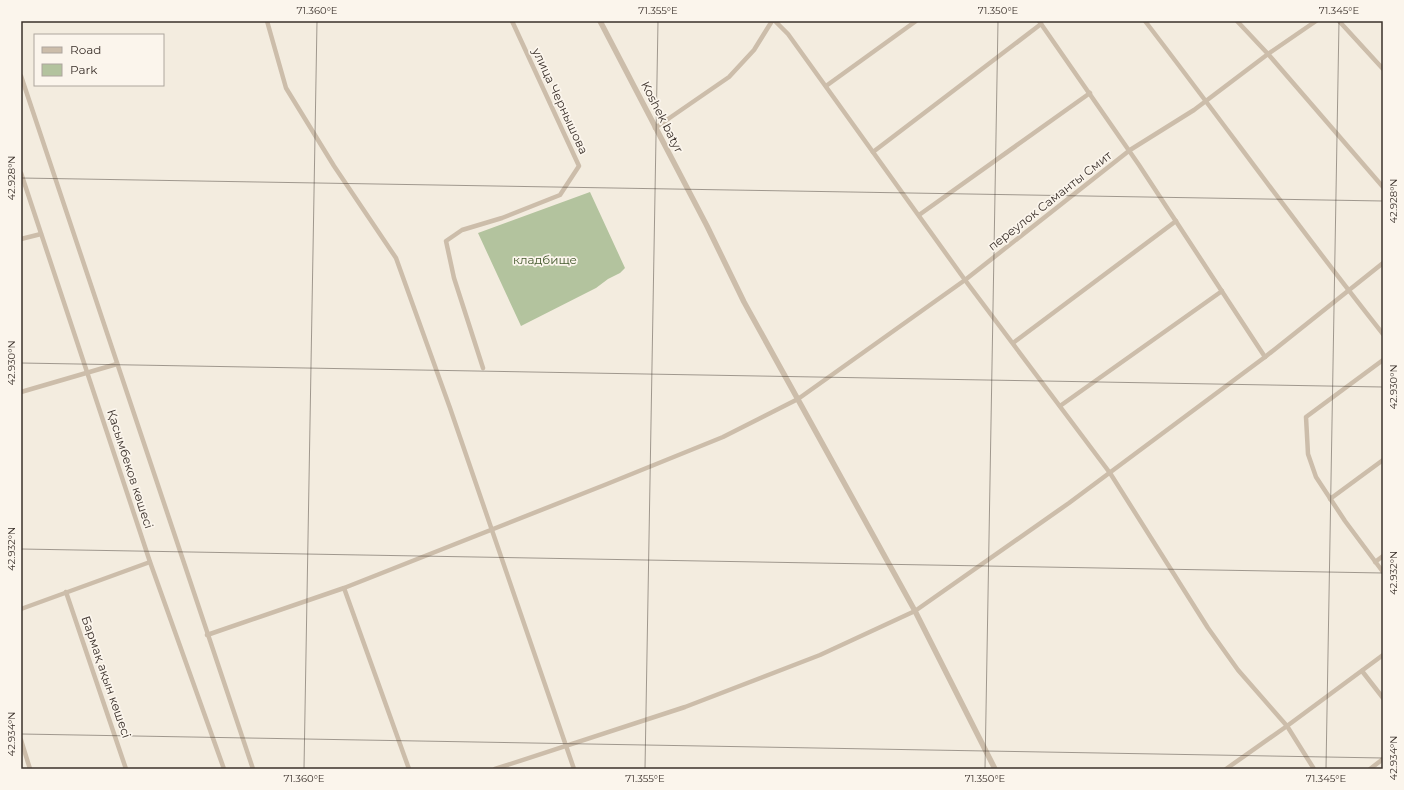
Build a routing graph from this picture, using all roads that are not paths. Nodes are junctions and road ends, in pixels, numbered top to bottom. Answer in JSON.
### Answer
{"nodes":[{"id":1,"x":268,"y":21,"type":"edge"},
{"id":2,"x":512,"y":21,"type":"edge"},
{"id":3,"x":600,"y":21,"type":"edge"},
{"id":4,"x":772,"y":21,"type":"edge"},
{"id":5,"x":775,"y":21,"type":"edge"},
{"id":6,"x":916,"y":21,"type":"edge"},
{"id":7,"x":1145,"y":21,"type":"edge"},
{"id":8,"x":1237,"y":21,"type":"edge"},
{"id":9,"x":1316,"y":21,"type":"edge"},
{"id":10,"x":1339,"y":21,"type":"edge"},
{"id":11,"x":1040,"y":22,"type":"edge"},
{"id":12,"x":1268,"y":54,"type":"junction"},
{"id":13,"x":1383,"y":69,"type":"edge"},
{"id":14,"x":21,"y":76,"type":"edge"},
{"id":15,"x":826,"y":86,"type":"junction"},
{"id":16,"x":1090,"y":93,"type":"junction"},
{"id":17,"x":1207,"y":101,"type":"junction"},
{"id":18,"x":655,"y":128,"type":"junction"},
{"id":19,"x":1130,"y":150,"type":"junction"},
{"id":20,"x":873,"y":152,"type":"junction"},
{"id":21,"x":21,"y":173,"type":"edge"},
{"id":22,"x":1383,"y":187,"type":"edge"},
{"id":23,"x":919,"y":215,"type":"junction"},
{"id":24,"x":1176,"y":221,"type":"junction"},
{"id":25,"x":41,"y":234,"type":"junction"},
{"id":26,"x":21,"y":239,"type":"edge"},
{"id":27,"x":1383,"y":263,"type":"edge"},
{"id":28,"x":966,"y":280,"type":"junction"},
{"id":29,"x":1348,"y":290,"type":"junction"},
{"id":30,"x":1222,"y":291,"type":"junction"},
{"id":31,"x":1383,"y":334,"type":"edge"},
{"id":32,"x":1013,"y":344,"type":"junction"},
{"id":33,"x":1265,"y":357,"type":"junction"},
{"id":34,"x":1383,"y":360,"type":"edge"},
{"id":35,"x":117,"y":364,"type":"junction"},
{"id":36,"x":483,"y":368,"type":"dead end"},
{"id":37,"x":88,"y":372,"type":"junction"},
{"id":38,"x":21,"y":392,"type":"edge"},
{"id":39,"x":798,"y":399,"type":"junction"},
{"id":40,"x":1060,"y":406,"type":"junction"},
{"id":41,"x":1383,"y":460,"type":"edge"},
{"id":42,"x":1110,"y":473,"type":"junction"},
{"id":43,"x":1330,"y":499,"type":"junction"},
{"id":44,"x":492,"y":529,"type":"junction"},
{"id":45,"x":1383,"y":556,"type":"edge"},
{"id":46,"x":150,"y":562,"type":"junction"},
{"id":47,"x":1375,"y":562,"type":"junction"},
{"id":48,"x":1383,"y":572,"type":"edge"},
{"id":49,"x":344,"y":588,"type":"junction"},
{"id":50,"x":66,"y":592,"type":"junction"},
{"id":51,"x":21,"y":609,"type":"edge"},
{"id":52,"x":915,"y":611,"type":"junction"},
{"id":53,"x":207,"y":635,"type":"junction"},
{"id":54,"x":1383,"y":654,"type":"edge"},
{"id":55,"x":1362,"y":670,"type":"junction"},
{"id":56,"x":1383,"y":698,"type":"edge"},
{"id":57,"x":1287,"y":726,"type":"junction"},
{"id":58,"x":21,"y":740,"type":"edge"},
{"id":59,"x":565,"y":745,"type":"junction"},
{"id":60,"x":1383,"y":759,"type":"edge"},
{"id":61,"x":30,"y":769,"type":"edge"},
{"id":62,"x":126,"y":769,"type":"edge"},
{"id":63,"x":224,"y":769,"type":"edge"},
{"id":64,"x":253,"y":769,"type":"edge"},
{"id":65,"x":409,"y":769,"type":"edge"},
{"id":66,"x":495,"y":769,"type":"edge"},
{"id":67,"x":574,"y":769,"type":"edge"},
{"id":68,"x":995,"y":769,"type":"edge"},
{"id":69,"x":1226,"y":769,"type":"edge"},
{"id":70,"x":1314,"y":769,"type":"edge"},
{"id":71,"x":1370,"y":769,"type":"edge"}],
"edges":[{"from":1,"to":44,"type":"street"},
{"from":2,"to":36,"type":"street","name":"улица Чернышова"},
{"from":3,"to":18,"type":"street","name":"Koshek batyr"},
{"from":4,"to":18,"type":"street"},
{"from":5,"to":15,"type":"street"},
{"from":6,"to":15,"type":"street"},
{"from":7,"to":17,"type":"street"},
{"from":8,"to":12,"type":"street"},
{"from":9,"to":12,"type":"street","name":"переулок Саманты Смит"},
{"from":10,"to":13,"type":"street"},
{"from":11,"to":16,"type":"street"},
{"from":11,"to":20,"type":"street"},
{"from":12,"to":17,"type":"street","name":"переулок Саманты Смит"},
{"from":12,"to":22,"type":"street"},
{"from":14,"to":35,"type":"street"},
{"from":15,"to":20,"type":"street"},
{"from":16,"to":19,"type":"street"},
{"from":16,"to":23,"type":"street"},
{"from":17,"to":19,"type":"street","name":"переулок Саманты Смит"},
{"from":17,"to":29,"type":"street"},
{"from":18,"to":39,"type":"street","name":"Koshek batyr"},
{"from":19,"to":24,"type":"street"},
{"from":19,"to":28,"type":"street","name":"переулок Саманты Смит"},
{"from":20,"to":23,"type":"street"},
{"from":21,"to":25,"type":"street","name":"Қасымбеков көшесі"},
{"from":23,"to":28,"type":"street"},
{"from":24,"to":30,"type":"street"},
{"from":24,"to":32,"type":"street"},
{"from":25,"to":26,"type":"street"},
{"from":25,"to":37,"type":"street","name":"Қасымбеков көшесі"},
{"from":27,"to":29,"type":"street"},
{"from":28,"to":32,"type":"street"},
{"from":28,"to":39,"type":"street","name":"переулок Саманты Смит"},
{"from":29,"to":31,"type":"street"},
{"from":29,"to":33,"type":"street"},
{"from":30,"to":33,"type":"street"},
{"from":30,"to":40,"type":"street"},
{"from":32,"to":40,"type":"street"},
{"from":33,"to":42,"type":"street"},
{"from":34,"to":43,"type":"street"},
{"from":35,"to":37,"type":"street"},
{"from":35,"to":53,"type":"street"},
{"from":37,"to":38,"type":"street"},
{"from":37,"to":46,"type":"street","name":"Қасымбеков көшесі"},
{"from":39,"to":44,"type":"street","name":"переулок Саманты Смит"},
{"from":39,"to":52,"type":"street","name":"Koshek batyr"},
{"from":40,"to":42,"type":"street"},
{"from":41,"to":43,"type":"street"},
{"from":42,"to":52,"type":"street"},
{"from":42,"to":57,"type":"street"},
{"from":43,"to":47,"type":"street"},
{"from":44,"to":49,"type":"street","name":"переулок Саманты Смит"},
{"from":44,"to":59,"type":"street"},
{"from":45,"to":47,"type":"street"},
{"from":46,"to":50,"type":"street"},
{"from":46,"to":63,"type":"street","name":"Қасымбеков көшесі"},
{"from":47,"to":48,"type":"street"},
{"from":49,"to":53,"type":"street","name":"переулок Саманты Смит"},
{"from":49,"to":65,"type":"street"},
{"from":50,"to":51,"type":"street"},
{"from":50,"to":62,"type":"street","name":"Бармақ ақын көшесі"},
{"from":52,"to":59,"type":"street"},
{"from":52,"to":68,"type":"street","name":"Koshek batyr"},
{"from":53,"to":64,"type":"street"},
{"from":54,"to":55,"type":"street"},
{"from":55,"to":56,"type":"street"},
{"from":55,"to":57,"type":"street"},
{"from":57,"to":69,"type":"street"},
{"from":57,"to":70,"type":"street"},
{"from":58,"to":61,"type":"street"},
{"from":59,"to":66,"type":"street"},
{"from":59,"to":67,"type":"street"},
{"from":60,"to":71,"type":"street"}]}
